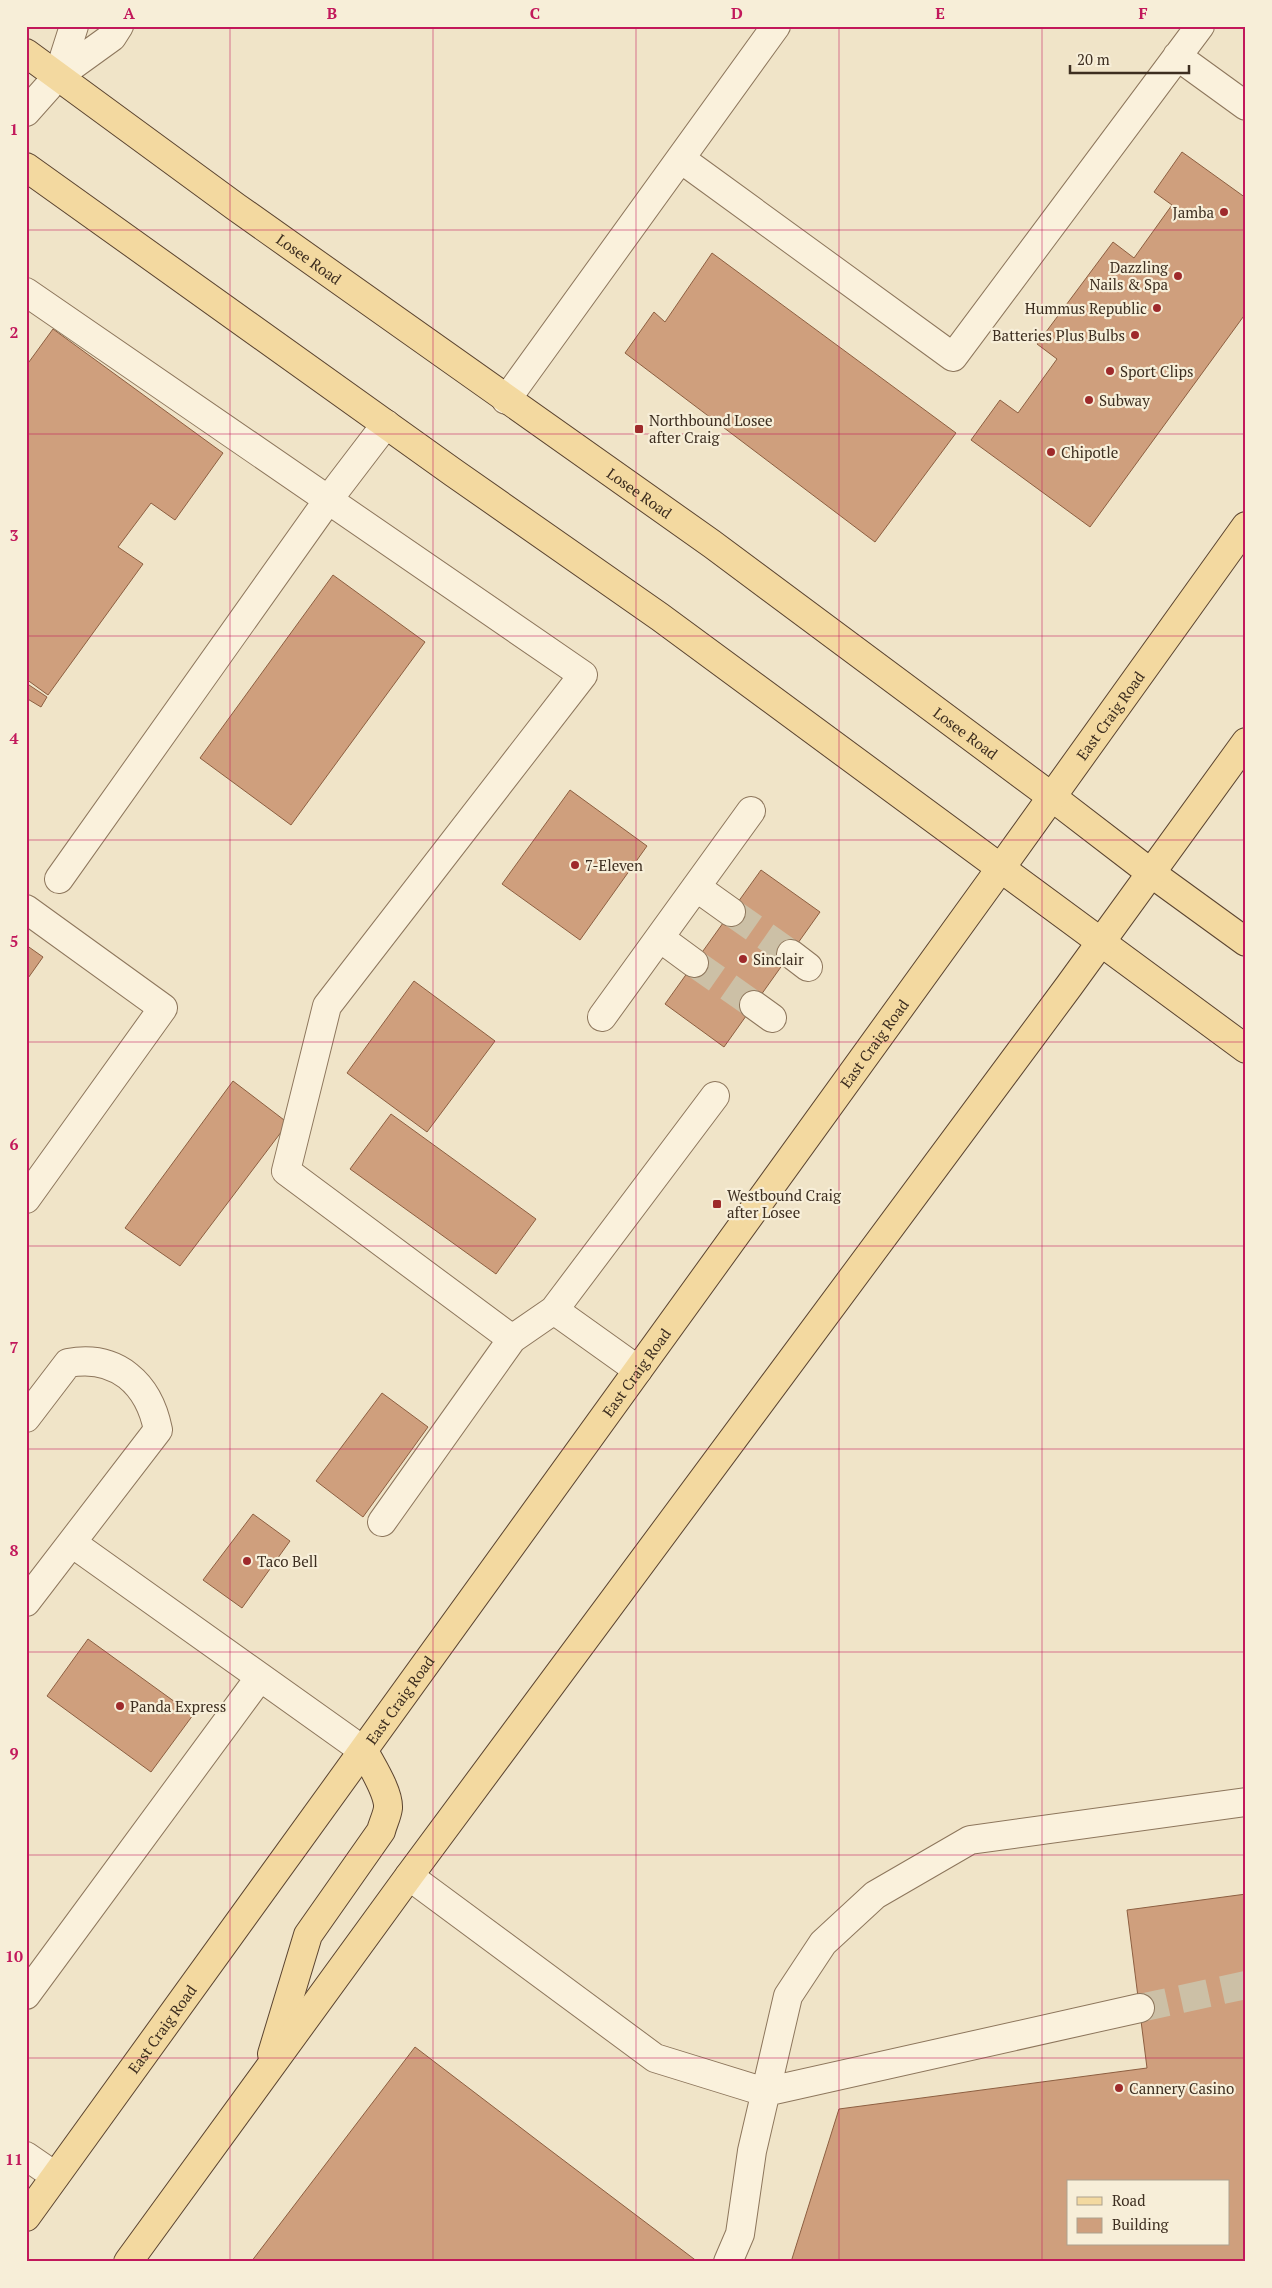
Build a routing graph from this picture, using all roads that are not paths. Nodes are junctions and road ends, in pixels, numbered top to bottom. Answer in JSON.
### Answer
{"nodes":[{"id":1,"x":74,"y":26,"type":"edge"},
{"id":2,"x":119,"y":26,"type":"edge"},
{"id":3,"x":776,"y":26,"type":"edge"},
{"id":4,"x":1200,"y":26,"type":"edge"},
{"id":5,"x":26,"y":53,"type":"edge"},
{"id":6,"x":1178,"y":56,"type":"junction"},
{"id":7,"x":58,"y":76,"type":"junction"},
{"id":8,"x":1246,"y":106,"type":"edge"},
{"id":9,"x":26,"y":112,"type":"edge"},
{"id":10,"x":681,"y":159,"type":"junction"},
{"id":11,"x":26,"y":167,"type":"edge"},
{"id":12,"x":26,"y":292,"type":"edge"},
{"id":13,"x":506,"y":400,"type":"junction"},
{"id":14,"x":386,"y":424,"type":"junction"},
{"id":15,"x":328,"y":500,"type":"junction"},
{"id":16,"x":1246,"y":526,"type":"edge"},
{"id":17,"x":1246,"y":742,"type":"edge"},
{"id":18,"x":1052,"y":796,"type":"junction"},
{"id":19,"x":751,"y":811,"type":"dead end"},
{"id":20,"x":1000,"y":869,"type":"junction"},
{"id":21,"x":1151,"y":873,"type":"junction"},
{"id":22,"x":59,"y":879,"type":"dead end"},
{"id":23,"x":696,"y":887,"type":"junction"},
{"id":24,"x":26,"y":909,"type":"edge"},
{"id":25,"x":731,"y":912,"type":"tunnel mouth"},
{"id":26,"x":660,"y":938,"type":"junction"},
{"id":27,"x":1246,"y":942,"type":"edge"},
{"id":28,"x":1100,"y":943,"type":"junction"},
{"id":29,"x":694,"y":963,"type":"tunnel mouth"},
{"id":30,"x":602,"y":1017,"type":"dead end"},
{"id":31,"x":1246,"y":1049,"type":"edge"},
{"id":32,"x":716,"y":1096,"type":"dead end"},
{"id":33,"x":26,"y":1199,"type":"edge"},
{"id":34,"x":554,"y":1310,"type":"junction"},
{"id":35,"x":512,"y":1339,"type":"junction"},
{"id":36,"x":638,"y":1370,"type":"junction"},
{"id":37,"x":26,"y":1418,"type":"edge"},
{"id":38,"x":382,"y":1522,"type":"dead end"},
{"id":39,"x":72,"y":1543,"type":"junction"},
{"id":40,"x":26,"y":1602,"type":"edge"},
{"id":41,"x":260,"y":1677,"type":"junction"},
{"id":42,"x":364,"y":1750,"type":"junction"},
{"id":43,"x":1246,"y":1802,"type":"edge"},
{"id":44,"x":410,"y":1876,"type":"junction"},
{"id":45,"x":26,"y":1995,"type":"edge"},
{"id":46,"x":1140,"y":2008,"type":"tunnel mouth"},
{"id":47,"x":266,"y":2075,"type":"junction"},
{"id":48,"x":766,"y":2092,"type":"junction"},
{"id":49,"x":26,"y":2156,"type":"edge"},
{"id":50,"x":55,"y":2176,"type":"junction"},
{"id":51,"x":26,"y":2217,"type":"edge"},
{"id":52,"x":128,"y":2262,"type":"edge"},
{"id":53,"x":728,"y":2262,"type":"edge"}],
"edges":[{"from":1,"to":7,"type":"street"},
{"from":2,"to":7,"type":"street"},
{"from":3,"to":10,"type":"street"},
{"from":4,"to":6,"type":"street"},
{"from":5,"to":7,"type":"main road","name":"Losee Road"},
{"from":6,"to":8,"type":"street"},
{"from":6,"to":10,"type":"street"},
{"from":7,"to":9,"type":"street"},
{"from":7,"to":13,"type":"main road","name":"Losee Road"},
{"from":10,"to":13,"type":"street"},
{"from":11,"to":14,"type":"main road"},
{"from":12,"to":15,"type":"street"},
{"from":13,"to":18,"type":"main road","name":"Losee Road"},
{"from":14,"to":15,"type":"street"},
{"from":14,"to":20,"type":"main road"},
{"from":15,"to":22,"type":"street"},
{"from":15,"to":35,"type":"street"},
{"from":16,"to":18,"type":"main road","name":"East Craig Road"},
{"from":17,"to":21,"type":"main road"},
{"from":18,"to":20,"type":"main road","name":"East Craig Road"},
{"from":18,"to":21,"type":"main road","name":"Losee Road"},
{"from":19,"to":23,"type":"street"},
{"from":20,"to":28,"type":"main road"},
{"from":20,"to":36,"type":"main road","name":"East Craig Road"},
{"from":21,"to":27,"type":"main road","name":"Losee Road"},
{"from":21,"to":28,"type":"main road"},
{"from":23,"to":25,"type":"street"},
{"from":23,"to":26,"type":"street"},
{"from":24,"to":33,"type":"street"},
{"from":26,"to":29,"type":"street"},
{"from":26,"to":30,"type":"street"},
{"from":28,"to":31,"type":"main road"},
{"from":28,"to":44,"type":"main road"},
{"from":32,"to":34,"type":"street"},
{"from":34,"to":35,"type":"street"},
{"from":34,"to":36,"type":"street"},
{"from":35,"to":38,"type":"street"},
{"from":36,"to":42,"type":"main road","name":"East Craig Road"},
{"from":37,"to":39,"type":"street"},
{"from":39,"to":40,"type":"street"},
{"from":39,"to":41,"type":"street"},
{"from":41,"to":42,"type":"street"},
{"from":41,"to":45,"type":"street"},
{"from":42,"to":47,"type":"main road"},
{"from":42,"to":50,"type":"main road","name":"East Craig Road"},
{"from":43,"to":48,"type":"street"},
{"from":44,"to":47,"type":"main road"},
{"from":44,"to":48,"type":"street"},
{"from":46,"to":48,"type":"street"},
{"from":47,"to":52,"type":"main road"},
{"from":48,"to":53,"type":"street"},
{"from":49,"to":50,"type":"street"},
{"from":50,"to":51,"type":"main road","name":"East Craig Road"}]}
